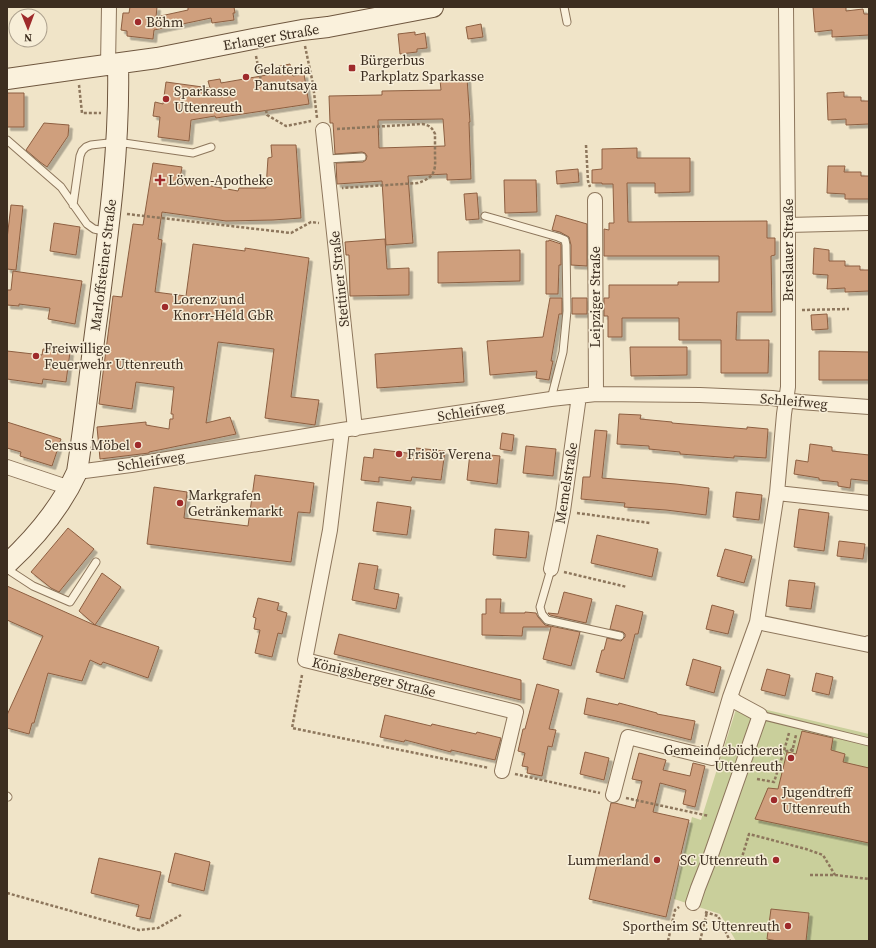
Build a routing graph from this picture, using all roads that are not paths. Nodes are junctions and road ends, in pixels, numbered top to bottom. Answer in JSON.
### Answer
{"nodes":[{"id":1,"x":109,"y":7,"type":"edge"},
{"id":2,"x":433,"y":7,"type":"edge"},
{"id":3,"x":564,"y":7,"type":"edge"},
{"id":4,"x":786,"y":7,"type":"edge"},
{"id":5,"x":392,"y":11,"type":"edge"},
{"id":6,"x":566,"y":22,"type":"dead end"},
{"id":7,"x":113,"y":64,"type":"junction"},
{"id":8,"x":7,"y":79,"type":"edge"},
{"id":9,"x":323,"y":130,"type":"road end"},
{"id":10,"x":7,"y":140,"type":"edge"},
{"id":11,"x":116,"y":142,"type":"junction"},
{"id":12,"x":211,"y":147,"type":"dead end"},
{"id":13,"x":362,"y":157,"type":"dead end"},
{"id":14,"x":326,"y":159,"type":"junction"},
{"id":15,"x":595,"y":200,"type":"road end"},
{"id":16,"x":73,"y":205,"type":"junction"},
{"id":17,"x":485,"y":216,"type":"dead end"},
{"id":18,"x":109,"y":222,"type":"junction"},
{"id":19,"x":869,"y":223,"type":"edge"},
{"id":20,"x":788,"y":225,"type":"junction"},
{"id":21,"x":596,"y":394,"type":"junction"},
{"id":22,"x":579,"y":396,"type":"junction"},
{"id":23,"x":551,"y":399,"type":"junction"},
{"id":24,"x":786,"y":400,"type":"junction"},
{"id":25,"x":869,"y":407,"type":"edge"},
{"id":26,"x":349,"y":430,"type":"junction"},
{"id":27,"x":7,"y":467,"type":"edge"},
{"id":28,"x":73,"y":480,"type":"junction"},
{"id":29,"x":777,"y":493,"type":"junction"},
{"id":30,"x":869,"y":503,"type":"edge"},
{"id":31,"x":96,"y":562,"type":"dead end"},
{"id":32,"x":7,"y":564,"type":"edge"},
{"id":33,"x":7,"y":569,"type":"edge"},
{"id":34,"x":551,"y":569,"type":"joint"},
{"id":35,"x":757,"y":622,"type":"junction"},
{"id":36,"x":620,"y":636,"type":"dead end"},
{"id":37,"x":869,"y":645,"type":"edge"},
{"id":38,"x":730,"y":697,"type":"junction"},
{"id":39,"x":760,"y":715,"type":"junction"},
{"id":40,"x":869,"y":742,"type":"edge"},
{"id":41,"x":502,"y":771,"type":"dead end"},
{"id":42,"x":613,"y":796,"type":"dead end"},
{"id":43,"x":692,"y":906,"type":"road end"}],
"edges":[{"from":1,"to":7,"type":"street"},
{"from":2,"to":5,"type":"street","name":"Erlanger Straße"},
{"from":3,"to":6,"type":"lane"},
{"from":4,"to":20,"type":"street","name":"Breslauer Straße"},
{"from":5,"to":7,"type":"street","name":"Erlanger Straße"},
{"from":7,"to":8,"type":"street","name":"Erlanger Straße"},
{"from":7,"to":11,"type":"street","name":"Marloffsteiner Straße"},
{"from":9,"to":14,"type":"street","name":"Stettiner Straße"},
{"from":10,"to":16,"type":"lane"},
{"from":11,"to":12,"type":"lane"},
{"from":11,"to":16,"type":"lane"},
{"from":11,"to":18,"type":"street","name":"Marloffsteiner Straße"},
{"from":13,"to":14,"type":"lane"},
{"from":14,"to":26,"type":"street","name":"Stettiner Straße"},
{"from":15,"to":21,"type":"street","name":"Leipziger Straße"},
{"from":16,"to":18,"type":"lane"},
{"from":17,"to":23,"type":"lane"},
{"from":18,"to":28,"type":"street","name":"Marloffsteiner Straße"},
{"from":19,"to":20,"type":"street"},
{"from":20,"to":24,"type":"street","name":"Breslauer Straße"},
{"from":21,"to":22,"type":"street","name":"Schleifweg"},
{"from":21,"to":24,"type":"street","name":"Schleifweg"},
{"from":22,"to":23,"type":"street","name":"Schleifweg"},
{"from":22,"to":34,"type":"street","name":"Memelstraße"},
{"from":23,"to":26,"type":"street","name":"Schleifweg"},
{"from":24,"to":25,"type":"street","name":"Schleifweg"},
{"from":24,"to":29,"type":"street","name":"Breslauer Straße"},
{"from":26,"to":28,"type":"street","name":"Schleifweg"},
{"from":26,"to":41,"type":"street","name":"Königsberger Straße"},
{"from":27,"to":28,"type":"street"},
{"from":28,"to":32,"type":"street","name":"Marloffsteiner Straße"},
{"from":29,"to":30,"type":"street"},
{"from":29,"to":35,"type":"street","name":"Breslauer Straße"},
{"from":31,"to":33,"type":"lane"},
{"from":34,"to":36,"type":"lane"},
{"from":35,"to":37,"type":"street"},
{"from":35,"to":38,"type":"street","name":"Breslauer Straße"},
{"from":38,"to":39,"type":"street"},
{"from":38,"to":42,"type":"street"},
{"from":39,"to":40,"type":"lane"},
{"from":39,"to":43,"type":"street"}]}
